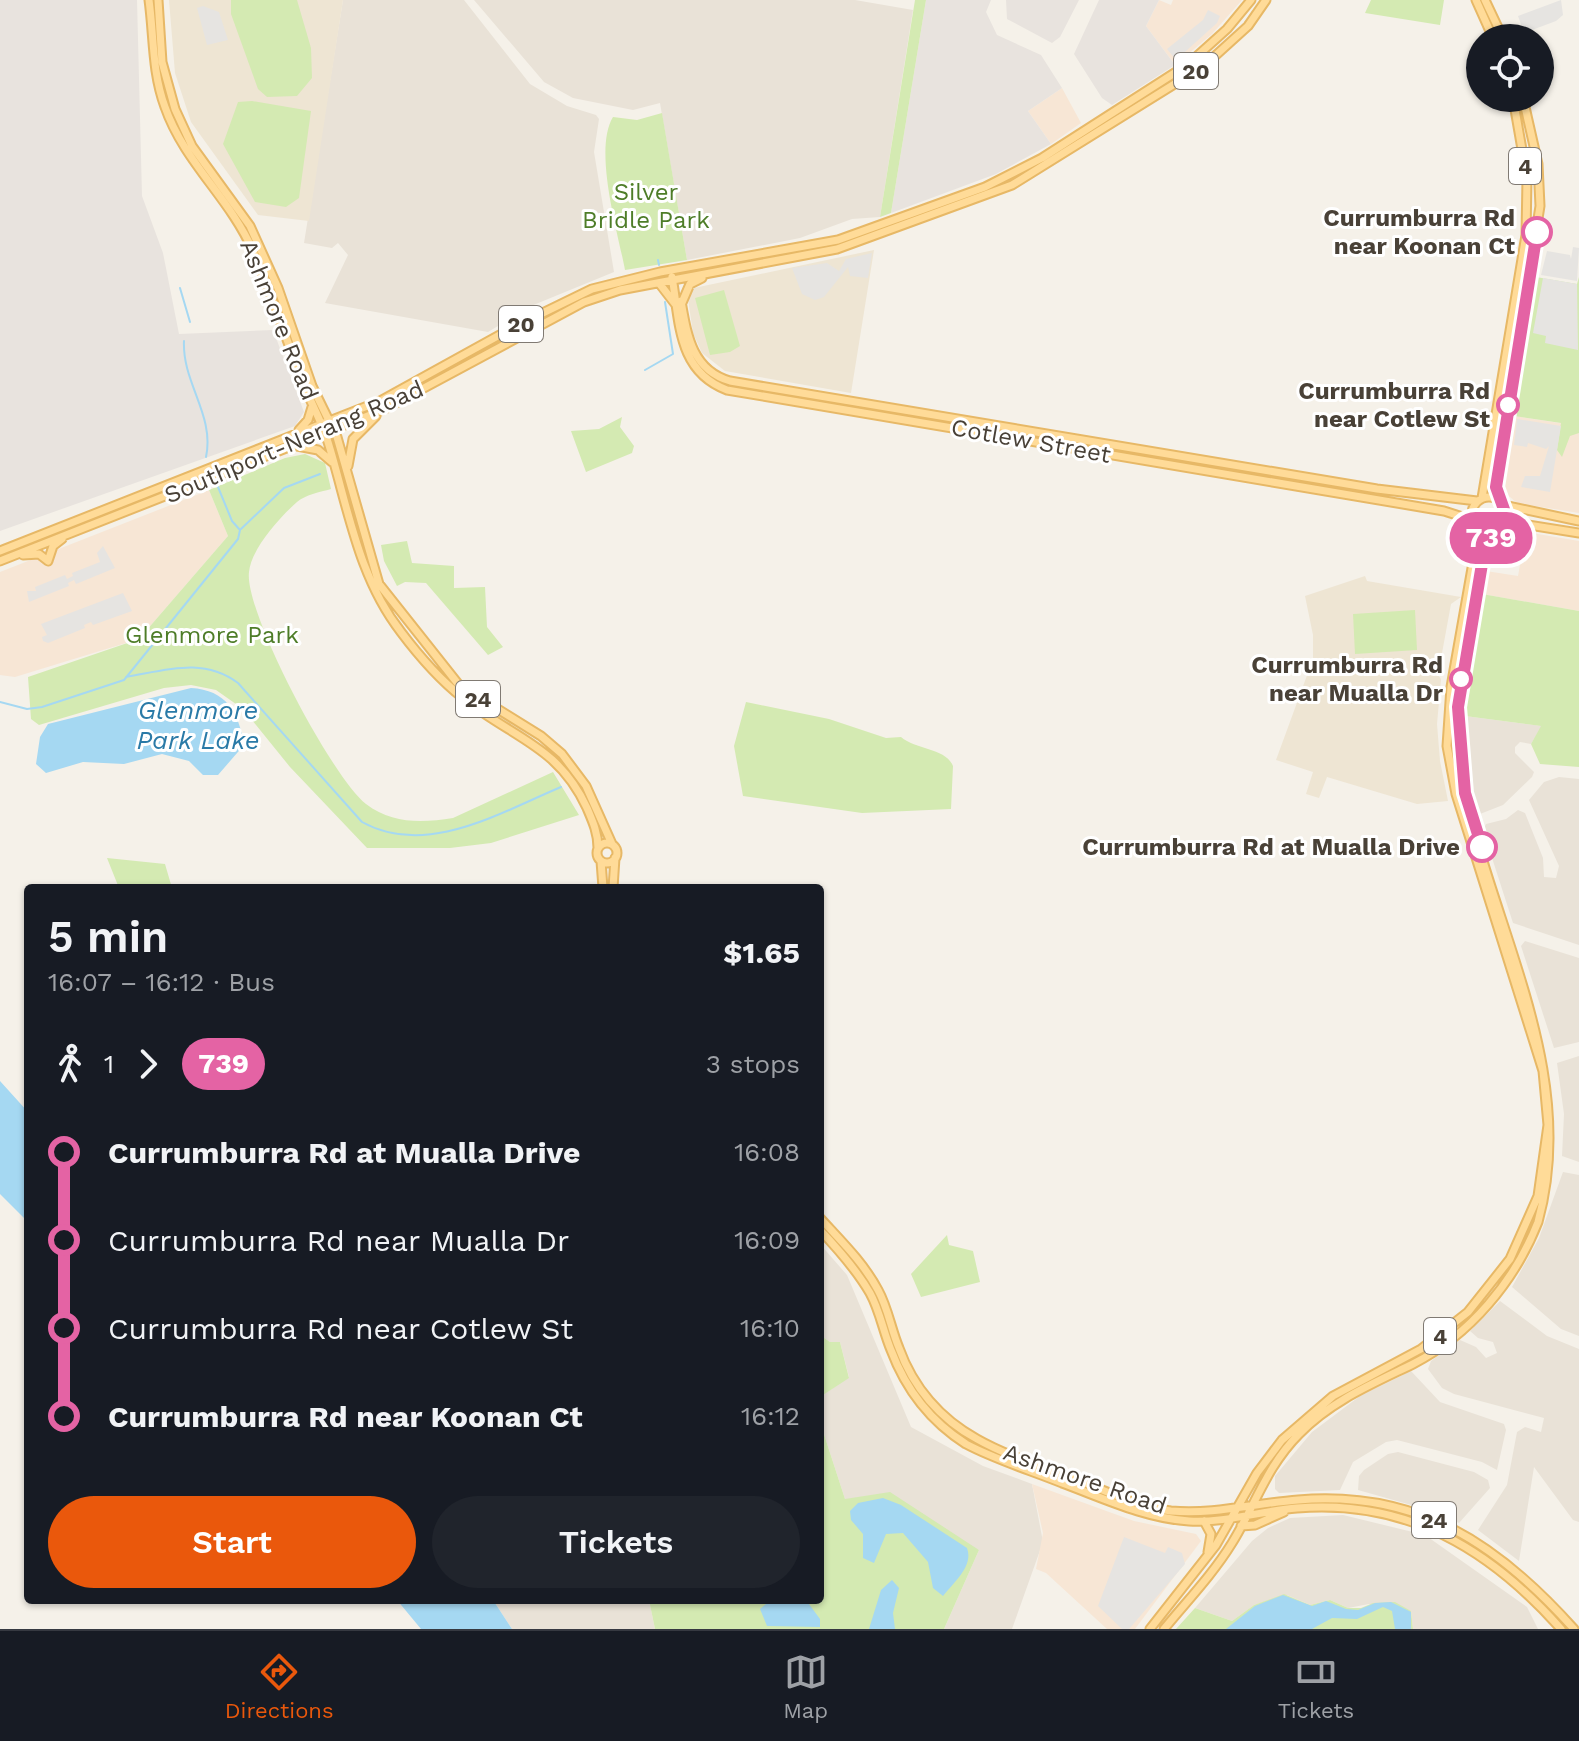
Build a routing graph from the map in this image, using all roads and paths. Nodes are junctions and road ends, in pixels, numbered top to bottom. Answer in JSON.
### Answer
{"nodes":[{"id":1,"x":149,"y":0,"type":"edge"},
{"id":2,"x":158,"y":0,"type":"edge"},
{"id":3,"x":1251,"y":0,"type":"edge"},
{"id":4,"x":1266,"y":0,"type":"edge"},
{"id":5,"x":1476,"y":0,"type":"edge"},
{"id":6,"x":1485,"y":0,"type":"edge"},
{"id":7,"x":1487,"y":24,"type":"edge"},
{"id":8,"x":1496,"y":24,"type":"edge"},
{"id":9,"x":1515,"y":112,"type":"edge"},
{"id":10,"x":1526,"y":112,"type":"edge"},
{"id":11,"x":1537,"y":232,"type":"junction"},
{"id":12,"x":1523,"y":264,"type":"junction"},
{"id":13,"x":673,"y":270,"type":"junction"},
{"id":14,"x":711,"y":274,"type":"junction"},
{"id":15,"x":675,"y":280,"type":"junction"},
{"id":16,"x":658,"y":283,"type":"junction"},
{"id":17,"x":679,"y":306,"type":"junction"},
{"id":18,"x":317,"y":404,"type":"junction"},
{"id":19,"x":383,"y":410,"type":"junction"},
{"id":20,"x":342,"y":416,"type":"junction"},
{"id":21,"x":325,"y":423,"type":"junction"},
{"id":22,"x":334,"y":430,"type":"junction"},
{"id":23,"x":325,"y":434,"type":"junction"},
{"id":24,"x":294,"y":435,"type":"junction"},
{"id":25,"x":295,"y":446,"type":"junction"},
{"id":26,"x":333,"y":464,"type":"junction"},
{"id":27,"x":347,"y":472,"type":"junction"},
{"id":28,"x":1479,"y":500,"type":"junction"},
{"id":29,"x":1501,"y":503,"type":"junction"},
{"id":30,"x":1579,"y":521,"type":"edge"},
{"id":31,"x":1473,"y":522,"type":"junction"},
{"id":32,"x":1499,"y":527,"type":"junction"},
{"id":33,"x":70,"y":533,"type":"junction"},
{"id":34,"x":1579,"y":533,"type":"edge"},
{"id":35,"x":0,"y":551,"type":"edge"},
{"id":36,"x":12,"y":556,"type":"junction"},
{"id":37,"x":0,"y":561,"type":"edge"},
{"id":38,"x":612,"y":844,"type":"junction"},
{"id":39,"x":598,"y":848,"type":"junction"},
{"id":40,"x":615,"y":858,"type":"junction"},
{"id":41,"x":601,"y":861,"type":"junction"},
{"id":42,"x":603,"y":884,"type":"edge"},
{"id":43,"x":613,"y":884,"type":"edge"},
{"id":44,"x":824,"y":1223,"type":"edge"},
{"id":45,"x":824,"y":1235,"type":"edge"},
{"id":46,"x":884,"y":1316,"type":"junction"},
{"id":47,"x":1250,"y":1507,"type":"junction"},
{"id":48,"x":1238,"y":1508,"type":"junction"},
{"id":49,"x":1293,"y":1508,"type":"junction"},
{"id":50,"x":1246,"y":1516,"type":"junction"},
{"id":51,"x":1232,"y":1519,"type":"junction"},
{"id":52,"x":1204,"y":1521,"type":"junction"},
{"id":53,"x":1241,"y":1526,"type":"junction"},
{"id":54,"x":1207,"y":1558,"type":"junction"},
{"id":55,"x":1150,"y":1629,"type":"edge"},
{"id":56,"x":1164,"y":1629,"type":"edge"},
{"id":57,"x":1561,"y":1629,"type":"edge"},
{"id":58,"x":1574,"y":1629,"type":"edge"}],
"edges":[{"from":1,"to":18,"type":"main road","name":"Ashmore Road"},
{"from":2,"to":18,"type":"main road","name":"Ashmore Road"},
{"from":3,"to":13,"type":"main road","name":"Southport-Nerang Road","number":"20"},
{"from":4,"to":14,"type":"main road","name":"Southport-Nerang Road","number":"20"},
{"from":5,"to":7,"type":"main road"},
{"from":6,"to":8,"type":"main road"},
{"from":9,"to":12,"type":"main road","number":"4"},
{"from":10,"to":11,"type":"main road","number":"4"},
{"from":11,"to":12,"type":"main road"},
{"from":11,"to":29,"type":"main road","number":"4"},
{"from":12,"to":28,"type":"main road","number":"4"},
{"from":13,"to":15,"type":"main road","name":"Cotlew Street"},
{"from":13,"to":20,"type":"main road","name":"Southport-Nerang Road","number":"20"},
{"from":14,"to":15,"type":"main road","name":"Southport-Nerang Road","number":"20"},
{"from":14,"to":17,"type":"main road"},
{"from":15,"to":16,"type":"main road","name":"Southport-Nerang Road","number":"20"},
{"from":15,"to":17,"type":"main road","name":"Cotlew Street"},
{"from":16,"to":17,"type":"main road"},
{"from":16,"to":19,"type":"main road","name":"Southport-Nerang Road","number":"20"},
{"from":17,"to":28,"type":"main road","name":"Cotlew Street"},
{"from":17,"to":31,"type":"main road","name":"Cotlew Street"},
{"from":18,"to":20,"type":"main road"},
{"from":18,"to":21,"type":"main road","name":"Ashmore Road"},
{"from":18,"to":24,"type":"main road"},
{"from":19,"to":22,"type":"main road","name":"Southport-Nerang Road","number":"20"},
{"from":19,"to":27,"type":"main road"},
{"from":20,"to":21,"type":"main road","name":"Southport-Nerang Road","number":"20"},
{"from":21,"to":22,"type":"main road","name":"Ashmore Road","number":"24"},
{"from":21,"to":23,"type":"main road","name":"Ashmore Road","number":"24"},
{"from":21,"to":24,"type":"main road","name":"Southport-Nerang Road","number":"20"},
{"from":22,"to":23,"type":"main road","name":"Southport-Nerang Road","number":"20"},
{"from":22,"to":27,"type":"main road","name":"Ashmore Road","number":"24"},
{"from":23,"to":25,"type":"main road","name":"Southport-Nerang Road","number":"20"},
{"from":23,"to":26,"type":"main road","name":"Ashmore Road","number":"24"},
{"from":24,"to":35,"type":"main road","name":"Southport-Nerang Road","number":"20"},
{"from":25,"to":26,"type":"main road"},
{"from":25,"to":33,"type":"main road","name":"Southport-Nerang Road","number":"20"},
{"from":26,"to":39,"type":"main road","name":"Ashmore Road","number":"24"},
{"from":27,"to":38,"type":"main road","name":"Ashmore Road","number":"24"},
{"from":28,"to":29,"type":"main road"},
{"from":28,"to":31,"type":"main road","number":"4"},
{"from":29,"to":30,"type":"main road"},
{"from":29,"to":32,"type":"main road","number":"4"},
{"from":31,"to":32,"type":"main road"},
{"from":31,"to":48,"type":"main road","number":"4"},
{"from":32,"to":34,"type":"main road"},
{"from":32,"to":47,"type":"main road","number":"4"},
{"from":33,"to":36,"type":"main road","name":"Southport-Nerang Road","number":"20"},
{"from":33,"to":36,"type":"main road"},
{"from":36,"to":37,"type":"main road","name":"Southport-Nerang Road","number":"20"},
{"from":38,"to":39,"type":"main road"},
{"from":38,"to":40,"type":"main road","number":"24"},
{"from":39,"to":41,"type":"main road","number":"24"},
{"from":40,"to":41,"type":"main road"},
{"from":40,"to":43,"type":"main road","number":"24"},
{"from":41,"to":42,"type":"main road","number":"24"},
{"from":44,"to":46,"type":"main road","name":"Ashmore Road","number":"24"},
{"from":45,"to":46,"type":"main road","name":"Ashmore Road","number":"24"},
{"from":46,"to":48,"type":"main road","name":"Ashmore Road","number":"24"},
{"from":46,"to":52,"type":"main road","name":"Ashmore Road","number":"24"},
{"from":47,"to":48,"type":"main road","name":"Ashmore Road","number":"24"},
{"from":47,"to":50,"type":"main road","number":"4"},
{"from":47,"to":58,"type":"main road","name":"Ashmore Road","number":"24"},
{"from":48,"to":51,"type":"main road","number":"4"},
{"from":49,"to":50,"type":"main road","name":"Ashmore Road","number":"24"},
{"from":49,"to":53,"type":"main road"},
{"from":49,"to":57,"type":"main road","name":"Ashmore Road","number":"24"},
{"from":50,"to":51,"type":"main road","name":"Ashmore Road","number":"24"},
{"from":50,"to":53,"type":"main road","number":"4"},
{"from":51,"to":52,"type":"main road","name":"Ashmore Road","number":"24"},
{"from":51,"to":54,"type":"main road","number":"4"},
{"from":52,"to":54,"type":"main road"},
{"from":53,"to":56,"type":"main road","number":"4"},
{"from":54,"to":55,"type":"main road","number":"4"}]}
